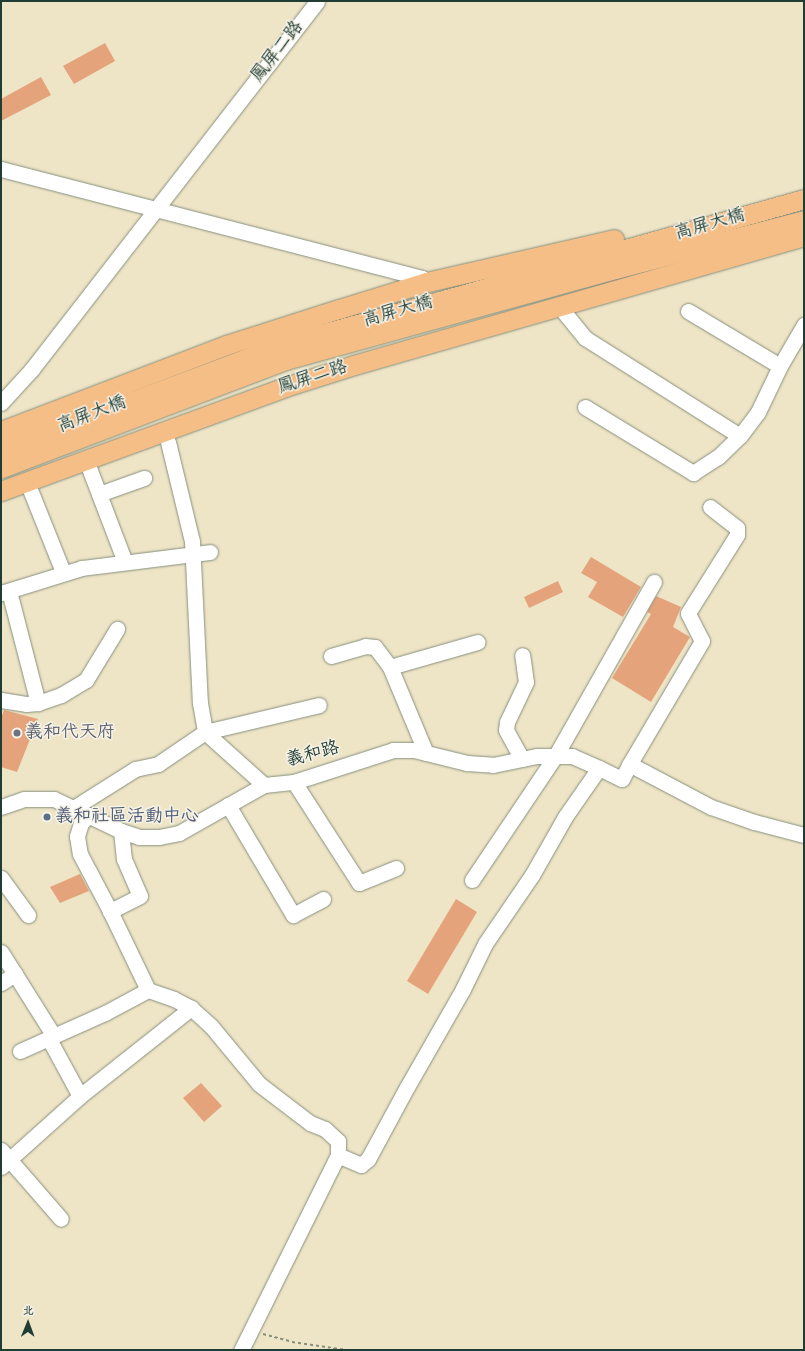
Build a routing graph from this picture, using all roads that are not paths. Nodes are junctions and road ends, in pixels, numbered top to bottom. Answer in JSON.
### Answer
{"nodes":[{"id":1,"x":317,"y":1,"type":"edge"},
{"id":2,"x":1,"y":169,"type":"edge"},
{"id":3,"x":804,"y":185,"type":"edge"},
{"id":4,"x":804,"y":199,"type":"edge"},
{"id":5,"x":156,"y":211,"type":"junction"},
{"id":6,"x":804,"y":220,"type":"edge"},
{"id":7,"x":804,"y":236,"type":"edge"},
{"id":8,"x":427,"y":282,"type":"junction"},
{"id":9,"x":632,"y":285,"type":"joint"},
{"id":10,"x":559,"y":306,"type":"junction"},
{"id":11,"x":688,"y":311,"type":"dead end"},
{"id":12,"x":804,"y":325,"type":"edge"},
{"id":13,"x":780,"y":366,"type":"junction"},
{"id":14,"x":1,"y":403,"type":"edge"},
{"id":15,"x":585,"y":407,"type":"dead end"},
{"id":16,"x":1,"y":431,"type":"edge"},
{"id":17,"x":740,"y":436,"type":"junction"},
{"id":18,"x":168,"y":442,"type":"dead end"},
{"id":19,"x":1,"y":450,"type":"edge"},
{"id":20,"x":86,"y":460,"type":"junction"},
{"id":21,"x":1,"y":468,"type":"edge"},
{"id":22,"x":144,"y":478,"type":"dead end"},
{"id":23,"x":27,"y":482,"type":"junction"},
{"id":24,"x":1,"y":491,"type":"edge"},
{"id":25,"x":99,"y":494,"type":"junction"},
{"id":26,"x":710,"y":507,"type":"dead end"},
{"id":27,"x":210,"y":552,"type":"dead end"},
{"id":28,"x":192,"y":553,"type":"junction"},
{"id":29,"x":125,"y":562,"type":"junction"},
{"id":30,"x":63,"y":572,"type":"junction"},
{"id":31,"x":654,"y":582,"type":"dead end"},
{"id":32,"x":5,"y":592,"type":"edge"},
{"id":33,"x":117,"y":629,"type":"dead end"},
{"id":34,"x":478,"y":642,"type":"dead end"},
{"id":35,"x":522,"y":655,"type":"dead end"},
{"id":36,"x":331,"y":656,"type":"dead end"},
{"id":37,"x":390,"y":667,"type":"junction"},
{"id":38,"x":1,"y":700,"type":"edge"},
{"id":39,"x":38,"y":703,"type":"junction"},
{"id":40,"x":319,"y":705,"type":"dead end"},
{"id":41,"x":205,"y":732,"type":"junction"},
{"id":42,"x":426,"y":753,"type":"junction"},
{"id":43,"x":556,"y":755,"type":"junction"},
{"id":44,"x":522,"y":759,"type":"junction"},
{"id":45,"x":629,"y":766,"type":"junction"},
{"id":46,"x":599,"y":768,"type":"junction"},
{"id":47,"x":294,"y":782,"type":"junction"},
{"id":48,"x":264,"y":785,"type":"junction"},
{"id":49,"x":228,"y":805,"type":"junction"},
{"id":50,"x":1,"y":807,"type":"edge"},
{"id":51,"x":75,"y":807,"type":"junction"},
{"id":52,"x":89,"y":815,"type":"junction"},
{"id":53,"x":121,"y":831,"type":"junction"},
{"id":54,"x":804,"y":835,"type":"edge"},
{"id":55,"x":396,"y":868,"type":"dead end"},
{"id":56,"x":1,"y":878,"type":"edge"},
{"id":57,"x":472,"y":880,"type":"dead end"},
{"id":58,"x":323,"y":899,"type":"dead end"},
{"id":59,"x":110,"y":911,"type":"junction"},
{"id":60,"x":28,"y":915,"type":"dead end"},
{"id":61,"x":1,"y":952,"type":"edge"},
{"id":62,"x":15,"y":974,"type":"junction"},
{"id":63,"x":1,"y":983,"type":"edge"},
{"id":64,"x":148,"y":990,"type":"junction"},
{"id":65,"x":191,"y":1008,"type":"junction"},
{"id":66,"x":51,"y":1038,"type":"junction"},
{"id":67,"x":20,"y":1051,"type":"dead end"},
{"id":68,"x":80,"y":1096,"type":"junction"},
{"id":69,"x":338,"y":1155,"type":"junction"},
{"id":70,"x":4,"y":1159,"type":"edge"},
{"id":71,"x":61,"y":1219,"type":"dead end"},
{"id":72,"x":241,"y":1350,"type":"edge"}],
"edges":[{"from":1,"to":5,"type":"street","name":"鳳屏二路"},
{"from":2,"to":5,"type":"street"},
{"from":3,"to":8,"type":"main road","name":"高屏大橋"},
{"from":4,"to":19,"type":"main road","name":"高屏大橋"},
{"from":5,"to":8,"type":"street"},
{"from":5,"to":14,"type":"street","name":"鳳屏二路"},
{"from":6,"to":21,"type":"main road","name":"高屏大橋"},
{"from":7,"to":9,"type":"main road","name":"高屏大橋"},
{"from":8,"to":16,"type":"main road"},
{"from":9,"to":10,"type":"main road","name":"鳳屏二路"},
{"from":10,"to":17,"type":"street"},
{"from":10,"to":20,"type":"main road","name":"鳳屏二路"},
{"from":11,"to":13,"type":"street"},
{"from":12,"to":13,"type":"street"},
{"from":13,"to":17,"type":"street"},
{"from":15,"to":17,"type":"street"},
{"from":18,"to":28,"type":"street"},
{"from":20,"to":23,"type":"main road","name":"鳳屏二路"},
{"from":20,"to":25,"type":"street"},
{"from":22,"to":25,"type":"street"},
{"from":23,"to":24,"type":"main road","name":"鳳屏二路"},
{"from":23,"to":30,"type":"street"},
{"from":25,"to":29,"type":"street"},
{"from":26,"to":45,"type":"street"},
{"from":27,"to":28,"type":"street"},
{"from":28,"to":29,"type":"street"},
{"from":28,"to":41,"type":"street"},
{"from":29,"to":30,"type":"street"},
{"from":30,"to":32,"type":"street"},
{"from":31,"to":43,"type":"street"},
{"from":32,"to":39,"type":"street"},
{"from":33,"to":39,"type":"street"},
{"from":34,"to":37,"type":"street"},
{"from":35,"to":44,"type":"street"},
{"from":36,"to":37,"type":"street"},
{"from":37,"to":42,"type":"street"},
{"from":38,"to":39,"type":"street"},
{"from":40,"to":41,"type":"street"},
{"from":41,"to":48,"type":"street"},
{"from":41,"to":51,"type":"street"},
{"from":42,"to":44,"type":"street","name":"義和路"},
{"from":42,"to":47,"type":"street","name":"義和路"},
{"from":43,"to":44,"type":"street","name":"義和路"},
{"from":43,"to":46,"type":"street","name":"義和路"},
{"from":43,"to":57,"type":"street"},
{"from":45,"to":46,"type":"street","name":"義和路"},
{"from":45,"to":54,"type":"street"},
{"from":46,"to":69,"type":"street"},
{"from":47,"to":48,"type":"street","name":"義和路"},
{"from":47,"to":55,"type":"street"},
{"from":48,"to":49,"type":"street","name":"義和路"},
{"from":49,"to":53,"type":"street","name":"義和路"},
{"from":49,"to":58,"type":"street"},
{"from":50,"to":51,"type":"street","name":"義和路"},
{"from":51,"to":52,"type":"street","name":"義和路"},
{"from":52,"to":53,"type":"street","name":"義和路"},
{"from":52,"to":59,"type":"street"},
{"from":53,"to":59,"type":"street"},
{"from":56,"to":60,"type":"street"},
{"from":59,"to":64,"type":"street"},
{"from":61,"to":62,"type":"street"},
{"from":62,"to":63,"type":"street"},
{"from":62,"to":66,"type":"street"},
{"from":64,"to":65,"type":"street"},
{"from":64,"to":66,"type":"street"},
{"from":65,"to":68,"type":"street"},
{"from":65,"to":69,"type":"street"},
{"from":66,"to":67,"type":"street"},
{"from":66,"to":68,"type":"street"},
{"from":68,"to":70,"type":"street"},
{"from":69,"to":72,"type":"street"},
{"from":70,"to":71,"type":"street"}]}
